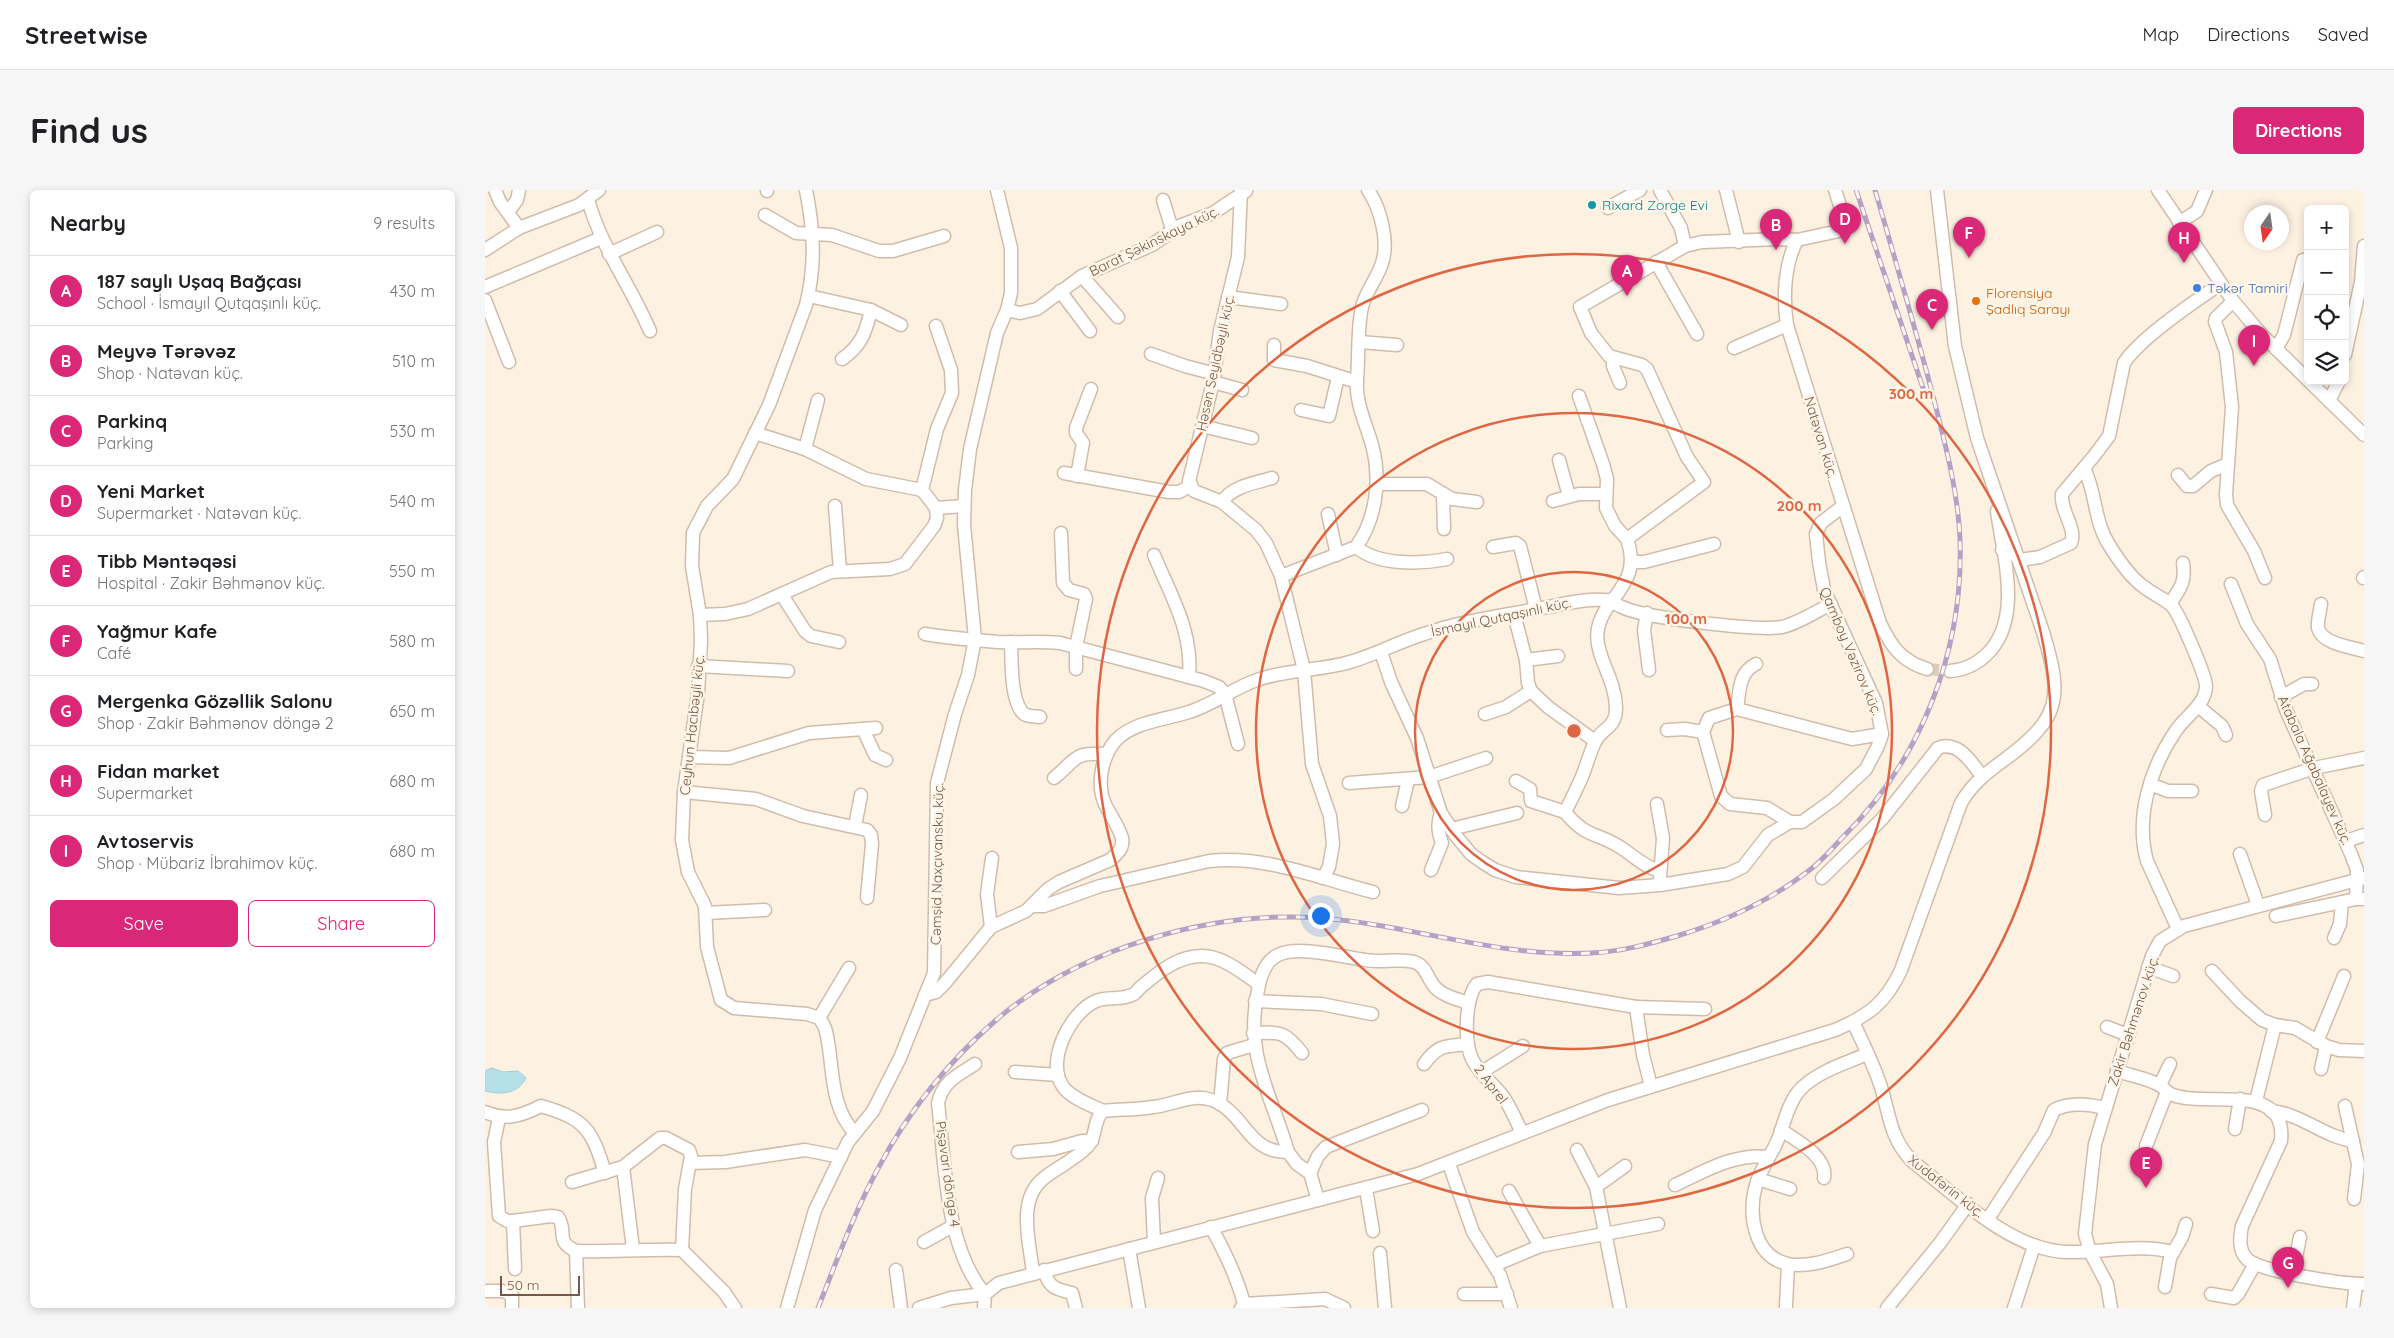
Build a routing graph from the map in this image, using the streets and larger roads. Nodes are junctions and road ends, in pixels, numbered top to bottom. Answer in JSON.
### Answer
{"nodes":[{"id":1,"x":495,"y":190,"type":"edge"},
{"id":2,"x":519,"y":190,"type":"edge"},
{"id":3,"x":599,"y":190,"type":"edge"},
{"id":4,"x":806,"y":190,"type":"edge"},
{"id":5,"x":997,"y":190,"type":"edge"},
{"id":6,"x":1368,"y":190,"type":"edge"},
{"id":7,"x":1640,"y":190,"type":"edge"},
{"id":8,"x":1660,"y":190,"type":"edge"},
{"id":9,"x":1726,"y":190,"type":"edge"},
{"id":10,"x":1835,"y":190,"type":"edge"},
{"id":11,"x":1937,"y":190,"type":"edge"},
{"id":12,"x":2158,"y":190,"type":"edge"},
{"id":13,"x":2206,"y":190,"type":"edge"},
{"id":14,"x":1244,"y":191,"type":"edge"},
{"id":15,"x":588,"y":200,"type":"junction"},
{"id":16,"x":1163,"y":200,"type":"dead end"},
{"id":17,"x":1608,"y":208,"type":"dead end"},
{"id":18,"x":507,"y":212,"type":"junction"},
{"id":19,"x":765,"y":215,"type":"dead end"},
{"id":20,"x":2179,"y":223,"type":"junction"},
{"id":21,"x":519,"y":228,"type":"junction"},
{"id":22,"x":1172,"y":229,"type":"junction"},
{"id":23,"x":657,"y":232,"type":"dead end"},
{"id":24,"x":813,"y":233,"type":"junction"},
{"id":25,"x":944,"y":236,"type":"dead end"},
{"id":26,"x":601,"y":238,"type":"junction"},
{"id":27,"x":1797,"y":240,"type":"junction"},
{"id":28,"x":1739,"y":242,"type":"junction"},
{"id":29,"x":1685,"y":246,"type":"junction"},
{"id":30,"x":2364,"y":246,"type":"edge"},
{"id":31,"x":485,"y":250,"type":"edge"},
{"id":32,"x":609,"y":254,"type":"junction"},
{"id":33,"x":2303,"y":260,"type":"dead end"},
{"id":34,"x":1656,"y":262,"type":"junction"},
{"id":35,"x":1082,"y":276,"type":"junction"},
{"id":36,"x":2220,"y":284,"type":"junction"},
{"id":37,"x":485,"y":287,"type":"edge"},
{"id":38,"x":1060,"y":291,"type":"junction"},
{"id":39,"x":809,"y":296,"type":"junction"},
{"id":40,"x":1228,"y":297,"type":"junction"},
{"id":41,"x":485,"y":300,"type":"edge"},
{"id":42,"x":2233,"y":301,"type":"junction"},
{"id":43,"x":1281,"y":304,"type":"dead end"},
{"id":44,"x":871,"y":310,"type":"junction"},
{"id":45,"x":1007,"y":310,"type":"junction"},
{"id":46,"x":1118,"y":317,"type":"dead end"},
{"id":47,"x":901,"y":325,"type":"dead end"},
{"id":48,"x":1787,"y":325,"type":"junction"},
{"id":49,"x":936,"y":326,"type":"dead end"},
{"id":50,"x":650,"y":331,"type":"dead end"},
{"id":51,"x":1090,"y":332,"type":"dead end"},
{"id":52,"x":1697,"y":334,"type":"dead end"},
{"id":53,"x":2348,"y":340,"type":"edge"},
{"id":54,"x":1360,"y":342,"type":"junction"},
{"id":55,"x":1274,"y":345,"type":"dead end"},
{"id":56,"x":1397,"y":346,"type":"dead end"},
{"id":57,"x":1734,"y":348,"type":"dead end"},
{"id":58,"x":2276,"y":349,"type":"junction"},
{"id":59,"x":1151,"y":354,"type":"dead end"},
{"id":60,"x":842,"y":359,"type":"dead end"},
{"id":61,"x":1613,"y":359,"type":"junction"},
{"id":62,"x":509,"y":362,"type":"dead end"},
{"id":63,"x":1338,"y":377,"type":"junction"},
{"id":64,"x":2304,"y":377,"type":"edge"},
{"id":65,"x":1214,"y":378,"type":"junction"},
{"id":66,"x":1357,"y":382,"type":"junction"},
{"id":67,"x":1620,"y":383,"type":"dead end"},
{"id":68,"x":2312,"y":385,"type":"edge"},
{"id":69,"x":2337,"y":385,"type":"edge"},
{"id":70,"x":1091,"y":389,"type":"dead end"},
{"id":71,"x":1242,"y":390,"type":"dead end"},
{"id":72,"x":1579,"y":396,"type":"dead end"},
{"id":73,"x":818,"y":400,"type":"dead end"},
{"id":74,"x":2329,"y":401,"type":"junction"},
{"id":75,"x":1301,"y":410,"type":"dead end"},
{"id":76,"x":1202,"y":426,"type":"junction"},
{"id":77,"x":755,"y":433,"type":"junction"},
{"id":78,"x":2364,"y":435,"type":"edge"},
{"id":79,"x":1252,"y":438,"type":"dead end"},
{"id":80,"x":805,"y":449,"type":"junction"},
{"id":81,"x":1559,"y":460,"type":"dead end"},
{"id":82,"x":2228,"y":464,"type":"junction"},
{"id":83,"x":2083,"y":468,"type":"junction"},
{"id":84,"x":2178,"y":475,"type":"dead end"},
{"id":85,"x":1272,"y":478,"type":"dead end"},
{"id":86,"x":1377,"y":484,"type":"junction"},
{"id":87,"x":1190,"y":486,"type":"junction"},
{"id":88,"x":1993,"y":486,"type":"junction"},
{"id":89,"x":923,"y":490,"type":"junction"},
{"id":90,"x":1443,"y":494,"type":"junction"},
{"id":91,"x":1605,"y":494,"type":"junction"},
{"id":92,"x":1569,"y":496,"type":"junction"},
{"id":93,"x":1553,"y":501,"type":"dead end"},
{"id":94,"x":1222,"y":502,"type":"junction"},
{"id":95,"x":1477,"y":502,"type":"dead end"},
{"id":96,"x":835,"y":506,"type":"dead end"},
{"id":97,"x":964,"y":506,"type":"junction"},
{"id":98,"x":1843,"y":506,"type":"junction"},
{"id":99,"x":937,"y":508,"type":"junction"},
{"id":100,"x":1328,"y":514,"type":"dead end"},
{"id":101,"x":1444,"y":528,"type":"dead end"},
{"id":102,"x":1061,"y":533,"type":"dead end"},
{"id":103,"x":1627,"y":539,"type":"junction"},
{"id":104,"x":1714,"y":544,"type":"dead end"},
{"id":105,"x":1493,"y":546,"type":"dead end"},
{"id":106,"x":1356,"y":547,"type":"junction"},
{"id":107,"x":2002,"y":550,"type":"junction"},
{"id":108,"x":1154,"y":555,"type":"dead end"},
{"id":109,"x":1337,"y":555,"type":"junction"},
{"id":110,"x":1447,"y":559,"type":"dead end"},
{"id":111,"x":2020,"y":560,"type":"junction"},
{"id":112,"x":1631,"y":562,"type":"junction"},
{"id":113,"x":2183,"y":563,"type":"dead end"},
{"id":114,"x":840,"y":571,"type":"junction"},
{"id":115,"x":1281,"y":576,"type":"junction"},
{"id":116,"x":2265,"y":578,"type":"dead end"},
{"id":117,"x":2231,"y":584,"type":"dead end"},
{"id":118,"x":782,"y":595,"type":"junction"},
{"id":119,"x":1612,"y":601,"type":"junction"},
{"id":120,"x":1831,"y":604,"type":"junction"},
{"id":121,"x":2170,"y":604,"type":"junction"},
{"id":122,"x":2321,"y":604,"type":"dead end"},
{"id":123,"x":1536,"y":609,"type":"junction"},
{"id":124,"x":1647,"y":613,"type":"junction"},
{"id":125,"x":1514,"y":614,"type":"junction"},
{"id":126,"x":700,"y":615,"type":"junction"},
{"id":127,"x":925,"y":634,"type":"dead end"},
{"id":128,"x":975,"y":639,"type":"junction"},
{"id":129,"x":839,"y":642,"type":"dead end"},
{"id":130,"x":1011,"y":642,"type":"junction"},
{"id":131,"x":1076,"y":646,"type":"junction"},
{"id":132,"x":2364,"y":651,"type":"edge"},
{"id":133,"x":1381,"y":652,"type":"junction"},
{"id":134,"x":1558,"y":656,"type":"dead end"},
{"id":135,"x":1526,"y":660,"type":"junction"},
{"id":136,"x":1756,"y":664,"type":"dead end"},
{"id":137,"x":699,"y":666,"type":"junction"},
{"id":138,"x":1076,"y":669,"type":"dead end"},
{"id":139,"x":1927,"y":669,"type":"tunnel mouth"},
{"id":140,"x":1304,"y":670,"type":"junction"},
{"id":141,"x":1649,"y":670,"type":"dead end"},
{"id":142,"x":789,"y":671,"type":"dead end"},
{"id":143,"x":1951,"y":671,"type":"tunnel mouth"},
{"id":144,"x":1189,"y":677,"type":"junction"},
{"id":145,"x":2312,"y":684,"type":"dead end"},
{"id":146,"x":1531,"y":691,"type":"junction"},
{"id":147,"x":1225,"y":694,"type":"junction"},
{"id":148,"x":2281,"y":697,"type":"junction"},
{"id":149,"x":2197,"y":706,"type":"junction"},
{"id":150,"x":1737,"y":709,"type":"junction"},
{"id":151,"x":1485,"y":714,"type":"dead end"},
{"id":152,"x":1040,"y":717,"type":"dead end"},
{"id":153,"x":876,"y":728,"type":"dead end"},
{"id":154,"x":863,"y":729,"type":"junction"},
{"id":155,"x":1667,"y":730,"type":"dead end"},
{"id":156,"x":1703,"y":732,"type":"junction"},
{"id":157,"x":1882,"y":734,"type":"junction"},
{"id":158,"x":2226,"y":735,"type":"dead end"},
{"id":159,"x":1595,"y":741,"type":"junction"},
{"id":160,"x":1238,"y":744,"type":"dead end"},
{"id":161,"x":1107,"y":754,"type":"junction"},
{"id":162,"x":689,"y":756,"type":"junction"},
{"id":163,"x":1486,"y":758,"type":"dead end"},
{"id":164,"x":2364,"y":758,"type":"edge"},
{"id":165,"x":886,"y":760,"type":"dead end"},
{"id":166,"x":2314,"y":768,"type":"junction"},
{"id":167,"x":1982,"y":776,"type":"junction"},
{"id":168,"x":1053,"y":778,"type":"dead end"},
{"id":169,"x":1429,"y":778,"type":"junction"},
{"id":170,"x":1408,"y":780,"type":"junction"},
{"id":171,"x":1516,"y":782,"type":"dead end"},
{"id":172,"x":1349,"y":783,"type":"dead end"},
{"id":173,"x":2150,"y":784,"type":"junction"},
{"id":174,"x":2192,"y":791,"type":"dead end"},
{"id":175,"x":685,"y":792,"type":"junction"},
{"id":176,"x":861,"y":795,"type":"dead end"},
{"id":177,"x":1657,"y":804,"type":"dead end"},
{"id":178,"x":1402,"y":806,"type":"dead end"},
{"id":179,"x":1565,"y":812,"type":"junction"},
{"id":180,"x":1441,"y":813,"type":"junction"},
{"id":181,"x":1517,"y":813,"type":"dead end"},
{"id":182,"x":2265,"y":815,"type":"dead end"},
{"id":183,"x":1790,"y":822,"type":"junction"},
{"id":184,"x":855,"y":826,"type":"junction"},
{"id":185,"x":1451,"y":829,"type":"junction"},
{"id":186,"x":2364,"y":835,"type":"edge"},
{"id":187,"x":2346,"y":841,"type":"junction"},
{"id":188,"x":2240,"y":854,"type":"dead end"},
{"id":189,"x":992,"y":858,"type":"dead end"},
{"id":190,"x":1431,"y":870,"type":"dead end"},
{"id":191,"x":1659,"y":871,"type":"junction"},
{"id":192,"x":1323,"y":878,"type":"junction"},
{"id":193,"x":1822,"y":878,"type":"dead end"},
{"id":194,"x":2361,"y":879,"type":"edge"},
{"id":195,"x":1660,"y":885,"type":"junction"},
{"id":196,"x":1373,"y":892,"type":"dead end"},
{"id":197,"x":867,"y":898,"type":"dead end"},
{"id":198,"x":2360,"y":899,"type":"edge"},
{"id":199,"x":2342,"y":902,"type":"junction"},
{"id":200,"x":1032,"y":906,"type":"junction"},
{"id":201,"x":2258,"y":906,"type":"junction"},
{"id":202,"x":765,"y":910,"type":"dead end"},
{"id":203,"x":706,"y":912,"type":"junction"},
{"id":204,"x":2276,"y":916,"type":"dead end"},
{"id":205,"x":991,"y":927,"type":"junction"},
{"id":206,"x":2178,"y":929,"type":"junction"},
{"id":207,"x":2334,"y":938,"type":"dead end"},
{"id":208,"x":2148,"y":967,"type":"junction"},
{"id":209,"x":849,"y":968,"type":"dead end"},
{"id":210,"x":2212,"y":970,"type":"dead end"},
{"id":211,"x":2173,"y":976,"type":"dead end"},
{"id":212,"x":2344,"y":976,"type":"dead end"},
{"id":213,"x":1259,"y":984,"type":"junction"},
{"id":214,"x":925,"y":995,"type":"junction"},
{"id":215,"x":1255,"y":1001,"type":"junction"},
{"id":216,"x":1469,"y":1003,"type":"junction"},
{"id":217,"x":1636,"y":1007,"type":"junction"},
{"id":218,"x":1705,"y":1009,"type":"dead end"},
{"id":219,"x":1372,"y":1014,"type":"dead end"},
{"id":220,"x":819,"y":1018,"type":"junction"},
{"id":221,"x":1853,"y":1022,"type":"junction"},
{"id":222,"x":2275,"y":1025,"type":"junction"},
{"id":223,"x":2107,"y":1027,"type":"dead end"},
{"id":224,"x":2128,"y":1034,"type":"junction"},
{"id":225,"x":1253,"y":1039,"type":"junction"},
{"id":226,"x":1468,"y":1044,"type":"junction"},
{"id":227,"x":2321,"y":1044,"type":"junction"},
{"id":228,"x":1523,"y":1046,"type":"dead end"},
{"id":229,"x":2364,"y":1051,"type":"edge"},
{"id":230,"x":1302,"y":1053,"type":"dead end"},
{"id":231,"x":1867,"y":1054,"type":"junction"},
{"id":232,"x":975,"y":1064,"type":"dead end"},
{"id":233,"x":1424,"y":1064,"type":"dead end"},
{"id":234,"x":2170,"y":1064,"type":"dead end"},
{"id":235,"x":2321,"y":1069,"type":"dead end"},
{"id":236,"x":2117,"y":1071,"type":"junction"},
{"id":237,"x":1015,"y":1072,"type":"dead end"},
{"id":238,"x":1482,"y":1072,"type":"junction"},
{"id":239,"x":1057,"y":1075,"type":"junction"},
{"id":240,"x":1651,"y":1086,"type":"junction"},
{"id":241,"x":2163,"y":1089,"type":"junction"},
{"id":242,"x":2240,"y":1099,"type":"junction"},
{"id":243,"x":2256,"y":1101,"type":"junction"},
{"id":244,"x":1220,"y":1104,"type":"junction"},
{"id":245,"x":2345,"y":1106,"type":"dead end"},
{"id":246,"x":2105,"y":1108,"type":"junction"},
{"id":247,"x":1422,"y":1110,"type":"dead end"},
{"id":248,"x":1103,"y":1111,"type":"junction"},
{"id":249,"x":2271,"y":1111,"type":"junction"},
{"id":250,"x":485,"y":1112,"type":"edge"},
{"id":251,"x":499,"y":1118,"type":"junction"},
{"id":252,"x":2235,"y":1129,"type":"dead end"},
{"id":253,"x":1781,"y":1130,"type":"junction"},
{"id":254,"x":855,"y":1133,"type":"junction"},
{"id":255,"x":1522,"y":1133,"type":"junction"},
{"id":256,"x":1092,"y":1141,"type":"junction"},
{"id":257,"x":2353,"y":1141,"type":"junction"},
{"id":258,"x":2146,"y":1146,"type":"dead end"},
{"id":259,"x":1577,"y":1150,"type":"dead end"},
{"id":260,"x":1018,"y":1152,"type":"dead end"},
{"id":261,"x":1288,"y":1152,"type":"junction"},
{"id":262,"x":841,"y":1157,"type":"junction"},
{"id":263,"x":1769,"y":1157,"type":"junction"},
{"id":264,"x":690,"y":1163,"type":"junction"},
{"id":265,"x":1449,"y":1164,"type":"junction"},
{"id":266,"x":1625,"y":1166,"type":"dead end"},
{"id":267,"x":623,"y":1167,"type":"junction"},
{"id":268,"x":605,"y":1173,"type":"junction"},
{"id":269,"x":1310,"y":1173,"type":"junction"},
{"id":270,"x":1158,"y":1178,"type":"dead end"},
{"id":271,"x":1824,"y":1178,"type":"dead end"},
{"id":272,"x":1758,"y":1179,"type":"junction"},
{"id":273,"x":571,"y":1182,"type":"dead end"},
{"id":274,"x":1675,"y":1185,"type":"dead end"},
{"id":275,"x":1596,"y":1187,"type":"junction"},
{"id":276,"x":1366,"y":1189,"type":"junction"},
{"id":277,"x":1790,"y":1189,"type":"dead end"},
{"id":278,"x":1509,"y":1191,"type":"dead end"},
{"id":279,"x":2355,"y":1199,"type":"dead end"},
{"id":280,"x":1317,"y":1200,"type":"junction"},
{"id":281,"x":1968,"y":1204,"type":"junction"},
{"id":282,"x":1988,"y":1219,"type":"junction"},
{"id":283,"x":513,"y":1221,"type":"junction"},
{"id":284,"x":1658,"y":1224,"type":"dead end"},
{"id":285,"x":2186,"y":1224,"type":"dead end"},
{"id":286,"x":953,"y":1226,"type":"junction"},
{"id":287,"x":1211,"y":1227,"type":"junction"},
{"id":288,"x":1373,"y":1232,"type":"dead end"},
{"id":289,"x":1606,"y":1233,"type":"junction"},
{"id":290,"x":2301,"y":1237,"type":"dead end"},
{"id":291,"x":925,"y":1242,"type":"dead end"},
{"id":292,"x":1154,"y":1242,"type":"junction"},
{"id":293,"x":1540,"y":1246,"type":"junction"},
{"id":294,"x":2034,"y":1246,"type":"junction"},
{"id":295,"x":633,"y":1249,"type":"junction"},
{"id":296,"x":1129,"y":1249,"type":"junction"},
{"id":297,"x":682,"y":1250,"type":"junction"},
{"id":298,"x":576,"y":1251,"type":"junction"},
{"id":299,"x":2090,"y":1252,"type":"junction"},
{"id":300,"x":2172,"y":1252,"type":"junction"},
{"id":301,"x":1380,"y":1253,"type":"dead end"},
{"id":302,"x":1847,"y":1254,"type":"dead end"},
{"id":303,"x":2255,"y":1264,"type":"junction"},
{"id":304,"x":1788,"y":1265,"type":"junction"},
{"id":305,"x":1495,"y":1266,"type":"junction"},
{"id":306,"x":515,"y":1269,"type":"dead end"},
{"id":307,"x":896,"y":1270,"type":"dead end"},
{"id":308,"x":1038,"y":1272,"type":"junction"},
{"id":309,"x":2293,"y":1274,"type":"junction"},
{"id":310,"x":2360,"y":1284,"type":"edge"},
{"id":311,"x":2165,"y":1287,"type":"dead end"},
{"id":312,"x":485,"y":1291,"type":"edge"},
{"id":313,"x":985,"y":1294,"type":"junction"},
{"id":314,"x":1464,"y":1294,"type":"dead end"},
{"id":315,"x":1507,"y":1294,"type":"junction"},
{"id":316,"x":2211,"y":1294,"type":"dead end"},
{"id":317,"x":1289,"y":1304,"type":"edge"},
{"id":318,"x":1242,"y":1306,"type":"edge"},
{"id":319,"x":1786,"y":1306,"type":"dead end"},
{"id":320,"x":512,"y":1308,"type":"edge"},
{"id":321,"x":578,"y":1308,"type":"edge"},
{"id":322,"x":735,"y":1308,"type":"edge"},
{"id":323,"x":787,"y":1308,"type":"edge"},
{"id":324,"x":901,"y":1308,"type":"edge"},
{"id":325,"x":919,"y":1308,"type":"edge"},
{"id":326,"x":984,"y":1308,"type":"edge"},
{"id":327,"x":1076,"y":1308,"type":"edge"},
{"id":328,"x":1139,"y":1308,"type":"edge"},
{"id":329,"x":1344,"y":1308,"type":"edge"},
{"id":330,"x":1385,"y":1308,"type":"edge"},
{"id":331,"x":1511,"y":1308,"type":"edge"},
{"id":332,"x":1620,"y":1308,"type":"edge"},
{"id":333,"x":1887,"y":1308,"type":"edge"},
{"id":334,"x":2014,"y":1308,"type":"edge"},
{"id":335,"x":2111,"y":1308,"type":"edge"},
{"id":336,"x":2353,"y":1308,"type":"edge"}],
"edges":[{"from":1,"to":18,"type":"street"},
{"from":2,"to":18,"type":"street"},
{"from":3,"to":15,"type":"street"},
{"from":4,"to":24,"type":"street","name":"Ceyhun Hacıbəyli küç."},
{"from":5,"to":45,"type":"street","name":"Cəmşid Naxçıvansku küç."},
{"from":6,"to":54,"type":"street"},
{"from":7,"to":17,"type":"street"},
{"from":8,"to":29,"type":"street"},
{"from":9,"to":28,"type":"street"},
{"from":10,"to":27,"type":"street"},
{"from":11,"to":88,"type":"street"},
{"from":12,"to":20,"type":"street"},
{"from":13,"to":20,"type":"street"},
{"from":14,"to":22,"type":"street","name":"Barat Şəkinskaya küç."},
{"from":14,"to":40,"type":"street","name":"Həsən Seyidbəyli küç."},
{"from":15,"to":21,"type":"street"},
{"from":15,"to":26,"type":"street"},
{"from":16,"to":22,"type":"street"},
{"from":18,"to":21,"type":"street"},
{"from":19,"to":24,"type":"street"},
{"from":20,"to":36,"type":"street"},
{"from":21,"to":31,"type":"street"},
{"from":22,"to":35,"type":"street","name":"Barat Şəkinskaya küç."},
{"from":23,"to":32,"type":"street"},
{"from":24,"to":25,"type":"street"},
{"from":24,"to":39,"type":"street","name":"Ceyhun Hacıbəyli küç."},
{"from":26,"to":32,"type":"street"},
{"from":26,"to":37,"type":"street"},
{"from":27,"to":28,"type":"street"},
{"from":27,"to":48,"type":"street","name":"Natəvan küç."},
{"from":28,"to":29,"type":"street"},
{"from":29,"to":34,"type":"street"},
{"from":30,"to":53,"type":"street"},
{"from":32,"to":50,"type":"street"},
{"from":33,"to":58,"type":"street"},
{"from":34,"to":52,"type":"street"},
{"from":34,"to":61,"type":"street"},
{"from":35,"to":38,"type":"street","name":"Barat Şəkinskaya küç."},
{"from":35,"to":46,"type":"street"},
{"from":36,"to":42,"type":"street"},
{"from":36,"to":83,"type":"street"},
{"from":38,"to":45,"type":"street","name":"Barat Şəkinskaya küç."},
{"from":38,"to":51,"type":"street"},
{"from":39,"to":44,"type":"street"},
{"from":39,"to":77,"type":"street","name":"Ceyhun Hacıbəyli küç."},
{"from":40,"to":43,"type":"street"},
{"from":40,"to":65,"type":"street","name":"Həsən Seyidbəyli küç."},
{"from":41,"to":62,"type":"street"},
{"from":42,"to":58,"type":"street"},
{"from":42,"to":82,"type":"street"},
{"from":44,"to":47,"type":"street"},
{"from":44,"to":60,"type":"street"},
{"from":45,"to":97,"type":"street","name":"Cəmşid Naxçıvansku küç."},
{"from":48,"to":57,"type":"street"},
{"from":48,"to":98,"type":"street","name":"Natəvan küç."},
{"from":49,"to":89,"type":"street"},
{"from":54,"to":56,"type":"street"},
{"from":54,"to":66,"type":"street"},
{"from":55,"to":63,"type":"street"},
{"from":58,"to":64,"type":"street"},
{"from":59,"to":65,"type":"street"},
{"from":61,"to":67,"type":"street"},
{"from":61,"to":103,"type":"street"},
{"from":63,"to":66,"type":"street"},
{"from":63,"to":75,"type":"street"},
{"from":65,"to":71,"type":"street"},
{"from":65,"to":76,"type":"street","name":"Həsən Seyidbəyli küç."},
{"from":66,"to":86,"type":"street"},
{"from":68,"to":74,"type":"street"},
{"from":69,"to":74,"type":"street"},
{"from":70,"to":87,"type":"street"},
{"from":72,"to":91,"type":"street"},
{"from":73,"to":80,"type":"street"},
{"from":74,"to":78,"type":"street"},
{"from":76,"to":79,"type":"street"},
{"from":76,"to":87,"type":"street","name":"Həsən Seyidbəyli küç."},
{"from":77,"to":80,"type":"street"},
{"from":77,"to":126,"type":"street","name":"Ceyhun Hacıbəyli küç."},
{"from":80,"to":89,"type":"street"},
{"from":81,"to":92,"type":"street"},
{"from":82,"to":84,"type":"street"},
{"from":82,"to":116,"type":"street"},
{"from":83,"to":111,"type":"street"},
{"from":83,"to":121,"type":"street"},
{"from":85,"to":94,"type":"street"},
{"from":86,"to":90,"type":"street"},
{"from":86,"to":106,"type":"street"},
{"from":87,"to":94,"type":"street"},
{"from":88,"to":107,"type":"street"},
{"from":88,"to":111,"type":"street"},
{"from":89,"to":99,"type":"street"},
{"from":90,"to":95,"type":"street"},
{"from":90,"to":101,"type":"street"},
{"from":91,"to":92,"type":"street"},
{"from":91,"to":103,"type":"street"},
{"from":92,"to":93,"type":"street"},
{"from":94,"to":115,"type":"street"},
{"from":96,"to":114,"type":"street"},
{"from":97,"to":99,"type":"street"},
{"from":97,"to":128,"type":"street","name":"Cəmşid Naxçıvansku küç."},
{"from":98,"to":120,"type":"street","name":"Qamboy Vəzirov küç."},
{"from":98,"to":139,"type":"street","name":"Natəvan küç."},
{"from":99,"to":114,"type":"street"},
{"from":100,"to":109,"type":"street"},
{"from":102,"to":131,"type":"street"},
{"from":103,"to":112,"type":"street"},
{"from":104,"to":112,"type":"street"},
{"from":105,"to":123,"type":"street"},
{"from":106,"to":109,"type":"street"},
{"from":106,"to":110,"type":"street"},
{"from":107,"to":111,"type":"street"},
{"from":107,"to":143,"type":"street"},
{"from":108,"to":144,"type":"street"},
{"from":109,"to":115,"type":"street"},
{"from":111,"to":167,"type":"street"},
{"from":112,"to":119,"type":"street"},
{"from":113,"to":121,"type":"street"},
{"from":114,"to":118,"type":"street"},
{"from":115,"to":140,"type":"street"},
{"from":117,"to":148,"type":"street","name":"Atabala Ağabalayev küç."},
{"from":118,"to":126,"type":"street"},
{"from":118,"to":129,"type":"street"},
{"from":119,"to":123,"type":"street","name":"İsmayıl Qutqaşınlı küç."},
{"from":119,"to":124,"type":"street"},
{"from":119,"to":159,"type":"street"},
{"from":120,"to":124,"type":"street"},
{"from":120,"to":157,"type":"street","name":"Qamboy Vəzirov küç."},
{"from":121,"to":149,"type":"street"},
{"from":122,"to":132,"type":"street"},
{"from":123,"to":125,"type":"street","name":"İsmayıl Qutqaşınlı küç."},
{"from":124,"to":141,"type":"street"},
{"from":125,"to":133,"type":"street","name":"İsmayıl Qutqaşınlı küç."},
{"from":125,"to":135,"type":"street"},
{"from":126,"to":137,"type":"street","name":"Ceyhun Hacıbəyli küç."},
{"from":127,"to":128,"type":"street"},
{"from":128,"to":130,"type":"street"},
{"from":128,"to":214,"type":"street","name":"Cəmşid Naxçıvansku küç."},
{"from":130,"to":131,"type":"street"},
{"from":130,"to":152,"type":"street"},
{"from":131,"to":138,"type":"street"},
{"from":131,"to":144,"type":"street"},
{"from":133,"to":140,"type":"street","name":"İsmayıl Qutqaşınlı küç."},
{"from":133,"to":169,"type":"street","name":"Qamboy Vəzirov küç."},
{"from":134,"to":135,"type":"street"},
{"from":135,"to":146,"type":"street"},
{"from":136,"to":150,"type":"street"},
{"from":137,"to":142,"type":"street"},
{"from":137,"to":162,"type":"street","name":"Ceyhun Hacıbəyli küç."},
{"from":140,"to":147,"type":"street","name":"İsmayıl Qutqaşınlı küç."},
{"from":140,"to":192,"type":"street"},
{"from":144,"to":147,"type":"street"},
{"from":145,"to":148,"type":"street"},
{"from":146,"to":151,"type":"street"},
{"from":146,"to":159,"type":"street"},
{"from":147,"to":160,"type":"street"},
{"from":147,"to":161,"type":"street","name":"İsmayıl Qutqaşınlı küç."},
{"from":148,"to":166,"type":"street","name":"Atabala Ağabalayev küç."},
{"from":149,"to":158,"type":"street"},
{"from":149,"to":173,"type":"street"},
{"from":150,"to":156,"type":"street"},
{"from":150,"to":157,"type":"street"},
{"from":153,"to":154,"type":"street"},
{"from":154,"to":162,"type":"street"},
{"from":154,"to":165,"type":"street"},
{"from":155,"to":156,"type":"street"},
{"from":156,"to":183,"type":"street"},
{"from":157,"to":183,"type":"street","name":"Qamboy Vəzirov küç."},
{"from":159,"to":179,"type":"street"},
{"from":161,"to":168,"type":"street"},
{"from":161,"to":200,"type":"street","name":"İsmayıl Qutqaşınlı küç."},
{"from":162,"to":175,"type":"street","name":"Ceyhun Hacıbəyli küç."},
{"from":163,"to":169,"type":"street"},
{"from":164,"to":166,"type":"street"},
{"from":166,"to":182,"type":"street"},
{"from":166,"to":187,"type":"street","name":"Atabala Ağabalayev küç."},
{"from":167,"to":193,"type":"street"},
{"from":167,"to":221,"type":"street"},
{"from":169,"to":170,"type":"street"},
{"from":169,"to":180,"type":"street","name":"Qamboy Vəzirov küç."},
{"from":170,"to":172,"type":"street"},
{"from":170,"to":178,"type":"street"},
{"from":171,"to":179,"type":"street"},
{"from":173,"to":174,"type":"street"},
{"from":173,"to":206,"type":"street"},
{"from":175,"to":184,"type":"street"},
{"from":175,"to":203,"type":"street","name":"Ceyhun Hacıbəyli küç."},
{"from":176,"to":184,"type":"street"},
{"from":177,"to":191,"type":"street"},
{"from":179,"to":191,"type":"street"},
{"from":180,"to":185,"type":"street","name":"Qamboy Vəzirov küç."},
{"from":180,"to":190,"type":"street"},
{"from":181,"to":185,"type":"street"},
{"from":183,"to":195,"type":"street","name":"Qamboy Vəzirov küç."},
{"from":184,"to":197,"type":"street"},
{"from":185,"to":195,"type":"street","name":"Qamboy Vəzirov küç."},
{"from":186,"to":187,"type":"street"},
{"from":187,"to":194,"type":"street","name":"Atabala Ağabalayev küç."},
{"from":188,"to":201,"type":"street"},
{"from":189,"to":205,"type":"street"},
{"from":191,"to":195,"type":"street"},
{"from":192,"to":196,"type":"street"},
{"from":192,"to":200,"type":"street"},
{"from":194,"to":198,"type":"street","name":"Atabala Ağabalayev küç."},
{"from":194,"to":201,"type":"street","name":"Zakir Bəhmənov küç."},
{"from":198,"to":199,"type":"street"},
{"from":199,"to":204,"type":"street"},
{"from":199,"to":207,"type":"street"},
{"from":200,"to":205,"type":"street","name":"İsmayıl Qutqaşınlı küç."},
{"from":201,"to":206,"type":"street","name":"Zakir Bəhmənov küç."},
{"from":202,"to":203,"type":"street"},
{"from":203,"to":220,"type":"street","name":"Ceyhun Hacıbəyli küç."},
{"from":205,"to":214,"type":"street","name":"İsmayıl Qutqaşınlı küç."},
{"from":206,"to":208,"type":"street","name":"Zakir Bəhmənov küç."},
{"from":208,"to":211,"type":"street"},
{"from":208,"to":224,"type":"street","name":"Zakir Bəhmənov küç."},
{"from":209,"to":220,"type":"street"},
{"from":210,"to":222,"type":"street"},
{"from":212,"to":227,"type":"street"},
{"from":213,"to":215,"type":"street"},
{"from":213,"to":216,"type":"street"},
{"from":213,"to":239,"type":"street"},
{"from":214,"to":254,"type":"street","name":"Cəmşid Naxçıvansku küç."},
{"from":215,"to":219,"type":"street"},
{"from":215,"to":225,"type":"street"},
{"from":216,"to":217,"type":"street"},
{"from":216,"to":226,"type":"street","name":"2 Aprel"},
{"from":217,"to":218,"type":"street"},
{"from":217,"to":240,"type":"street"},
{"from":220,"to":254,"type":"street"},
{"from":221,"to":231,"type":"street","name":"Xudafərin küç."},
{"from":221,"to":240,"type":"street"},
{"from":222,"to":227,"type":"street"},
{"from":222,"to":243,"type":"street"},
{"from":223,"to":224,"type":"street"},
{"from":224,"to":236,"type":"street","name":"Zakir Bəhmənov küç."},
{"from":225,"to":230,"type":"street"},
{"from":225,"to":244,"type":"street"},
{"from":225,"to":261,"type":"street"},
{"from":226,"to":233,"type":"street"},
{"from":226,"to":238,"type":"street","name":"2 Aprel"},
{"from":227,"to":229,"type":"street"},
{"from":227,"to":235,"type":"street"},
{"from":228,"to":238,"type":"street"},
{"from":231,"to":253,"type":"street"},
{"from":231,"to":281,"type":"street","name":"Xudafərin küç."},
{"from":232,"to":286,"type":"street","name":"Pişəvari döngə 4"},
{"from":234,"to":241,"type":"street"},
{"from":236,"to":241,"type":"street"},
{"from":236,"to":246,"type":"street","name":"Zakir Bəhmənov küç."},
{"from":237,"to":239,"type":"street"},
{"from":238,"to":255,"type":"street","name":"2 Aprel"},
{"from":239,"to":248,"type":"street"},
{"from":240,"to":255,"type":"street"},
{"from":241,"to":242,"type":"street"},
{"from":241,"to":258,"type":"street"},
{"from":242,"to":243,"type":"street"},
{"from":242,"to":252,"type":"street"},
{"from":243,"to":249,"type":"street"},
{"from":244,"to":248,"type":"street"},
{"from":244,"to":261,"type":"street"},
{"from":245,"to":257,"type":"street"},
{"from":246,"to":282,"type":"street"},
{"from":246,"to":299,"type":"street","name":"Zakir Bəhmənov küç."},
{"from":247,"to":269,"type":"street"},
{"from":248,"to":256,"type":"street"},
{"from":249,"to":257,"type":"street"},
{"from":249,"to":303,"type":"street"},
{"from":250,"to":251,"type":"street"},
{"from":251,"to":268,"type":"street"},
{"from":251,"to":283,"type":"street"},
{"from":253,"to":263,"type":"street"},
{"from":253,"to":271,"type":"street"},
{"from":254,"to":262,"type":"street","name":"Cəmşid Naxçıvansku küç."},
{"from":255,"to":265,"type":"street"},
{"from":256,"to":260,"type":"street"},
{"from":256,"to":308,"type":"street"},
{"from":257,"to":279,"type":"street"},
{"from":259,"to":275,"type":"street"},
{"from":261,"to":269,"type":"street"},
{"from":262,"to":264,"type":"street"},
{"from":262,"to":323,"type":"street","name":"Cəmşid Naxçıvansku küç."},
{"from":263,"to":272,"type":"street"},
{"from":263,"to":274,"type":"street"},
{"from":264,"to":267,"type":"street"},
{"from":264,"to":297,"type":"street"},
{"from":265,"to":276,"type":"street"},
{"from":265,"to":305,"type":"street"},
{"from":266,"to":275,"type":"street"},
{"from":267,"to":268,"type":"street"},
{"from":267,"to":295,"type":"street"},
{"from":268,"to":273,"type":"street"},
{"from":269,"to":280,"type":"street"},
{"from":270,"to":292,"type":"street"},
{"from":272,"to":277,"type":"street"},
{"from":272,"to":304,"type":"street"},
{"from":275,"to":289,"type":"street"},
{"from":276,"to":280,"type":"street"},
{"from":276,"to":288,"type":"street"},
{"from":278,"to":293,"type":"street"},
{"from":280,"to":287,"type":"street"},
{"from":281,"to":282,"type":"street","name":"Xudafərin küç."},
{"from":281,"to":333,"type":"street"},
{"from":282,"to":294,"type":"street","name":"Xudafərin küç."},
{"from":283,"to":298,"type":"street"},
{"from":283,"to":306,"type":"street"},
{"from":284,"to":289,"type":"street"},
{"from":285,"to":300,"type":"street"},
{"from":286,"to":291,"type":"street"},
{"from":286,"to":313,"type":"street","name":"Pişəvari döngə 4"},
{"from":287,"to":292,"type":"street"},
{"from":287,"to":318,"type":"street"},
{"from":289,"to":293,"type":"street"},
{"from":289,"to":332,"type":"street"},
{"from":290,"to":309,"type":"street"},
{"from":292,"to":296,"type":"street"},
{"from":293,"to":305,"type":"street"},
{"from":294,"to":299,"type":"street","name":"Xudafərin küç."},
{"from":294,"to":334,"type":"street"},
{"from":295,"to":297,"type":"street"},
{"from":295,"to":298,"type":"street"},
{"from":296,"to":308,"type":"street"},
{"from":296,"to":328,"type":"street"},
{"from":297,"to":322,"type":"street"},
{"from":298,"to":321,"type":"street"},
{"from":299,"to":300,"type":"street","name":"Xudafərin küç."},
{"from":299,"to":335,"type":"street","name":"Zakir Bəhmənov küç."},
{"from":300,"to":311,"type":"street"},
{"from":301,"to":330,"type":"street"},
{"from":302,"to":304,"type":"street"},
{"from":303,"to":309,"type":"street"},
{"from":303,"to":316,"type":"street"},
{"from":304,"to":319,"type":"street"},
{"from":305,"to":315,"type":"street"},
{"from":307,"to":324,"type":"street"},
{"from":308,"to":313,"type":"street"},
{"from":308,"to":327,"type":"street"},
{"from":309,"to":310,"type":"street"},
{"from":310,"to":336,"type":"street"},
{"from":312,"to":320,"type":"street"},
{"from":313,"to":325,"type":"street"},
{"from":313,"to":326,"type":"street"},
{"from":314,"to":315,"type":"street"},
{"from":315,"to":331,"type":"street"},
{"from":317,"to":318,"type":"street"},
{"from":317,"to":329,"type":"street"}]}
